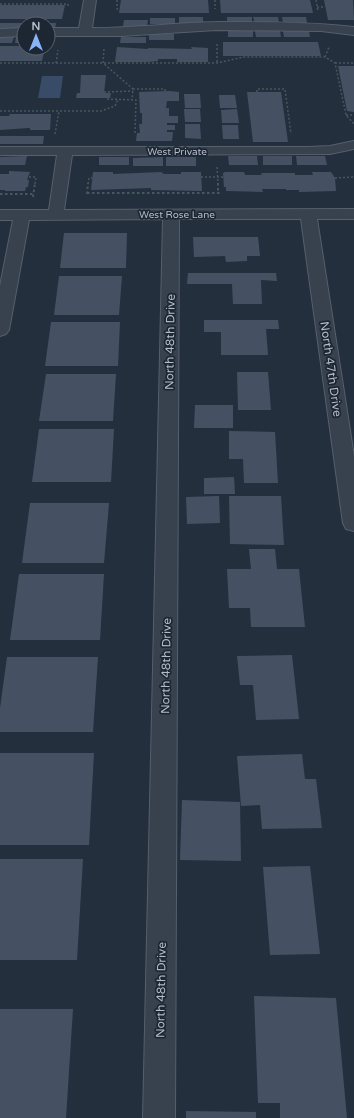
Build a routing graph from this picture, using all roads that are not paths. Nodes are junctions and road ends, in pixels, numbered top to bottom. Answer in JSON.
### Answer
{"nodes":[{"id":1,"x":90,"y":0,"type":"edge"},
{"id":2,"x":354,"y":31,"type":"edge"},
{"id":3,"x":16,"y":32,"type":"edge"},
{"id":4,"x":56,"y":32,"type":"edge"},
{"id":5,"x":84,"y":32,"type":"junction"},
{"id":6,"x":0,"y":33,"type":"edge"},
{"id":7,"x":354,"y":145,"type":"edge"},
{"id":8,"x":0,"y":152,"type":"edge"},
{"id":9,"x":65,"y":152,"type":"junction"},
{"id":10,"x":56,"y":214,"type":"junction"},
{"id":11,"x":171,"y":214,"type":"junction"},
{"id":12,"x":308,"y":214,"type":"junction"},
{"id":13,"x":354,"y":214,"type":"edge"},
{"id":14,"x":0,"y":215,"type":"edge"},
{"id":15,"x":22,"y":215,"type":"junction"},
{"id":16,"x":0,"y":330,"type":"edge"},
{"id":17,"x":354,"y":523,"type":"edge"},
{"id":18,"x":159,"y":1118,"type":"edge"}],
"edges":[{"from":1,"to":5,"type":"street"},
{"from":2,"to":5,"type":"street"},
{"from":3,"to":6,"type":"street"},
{"from":4,"to":5,"type":"street"},
{"from":7,"to":9,"type":"street","name":"West Private"},
{"from":8,"to":9,"type":"street","name":"West Private"},
{"from":9,"to":10,"type":"street"},
{"from":10,"to":11,"type":"street","name":"West Rose Lane"},
{"from":10,"to":15,"type":"street","name":"West Rose Lane"},
{"from":11,"to":12,"type":"street","name":"West Rose Lane"},
{"from":11,"to":18,"type":"street","name":"North 48th Drive"},
{"from":12,"to":13,"type":"street","name":"West Rose Lane"},
{"from":12,"to":17,"type":"street","name":"North 47th Drive"},
{"from":14,"to":15,"type":"street","name":"West Rose Lane"},
{"from":15,"to":16,"type":"street"}]}
